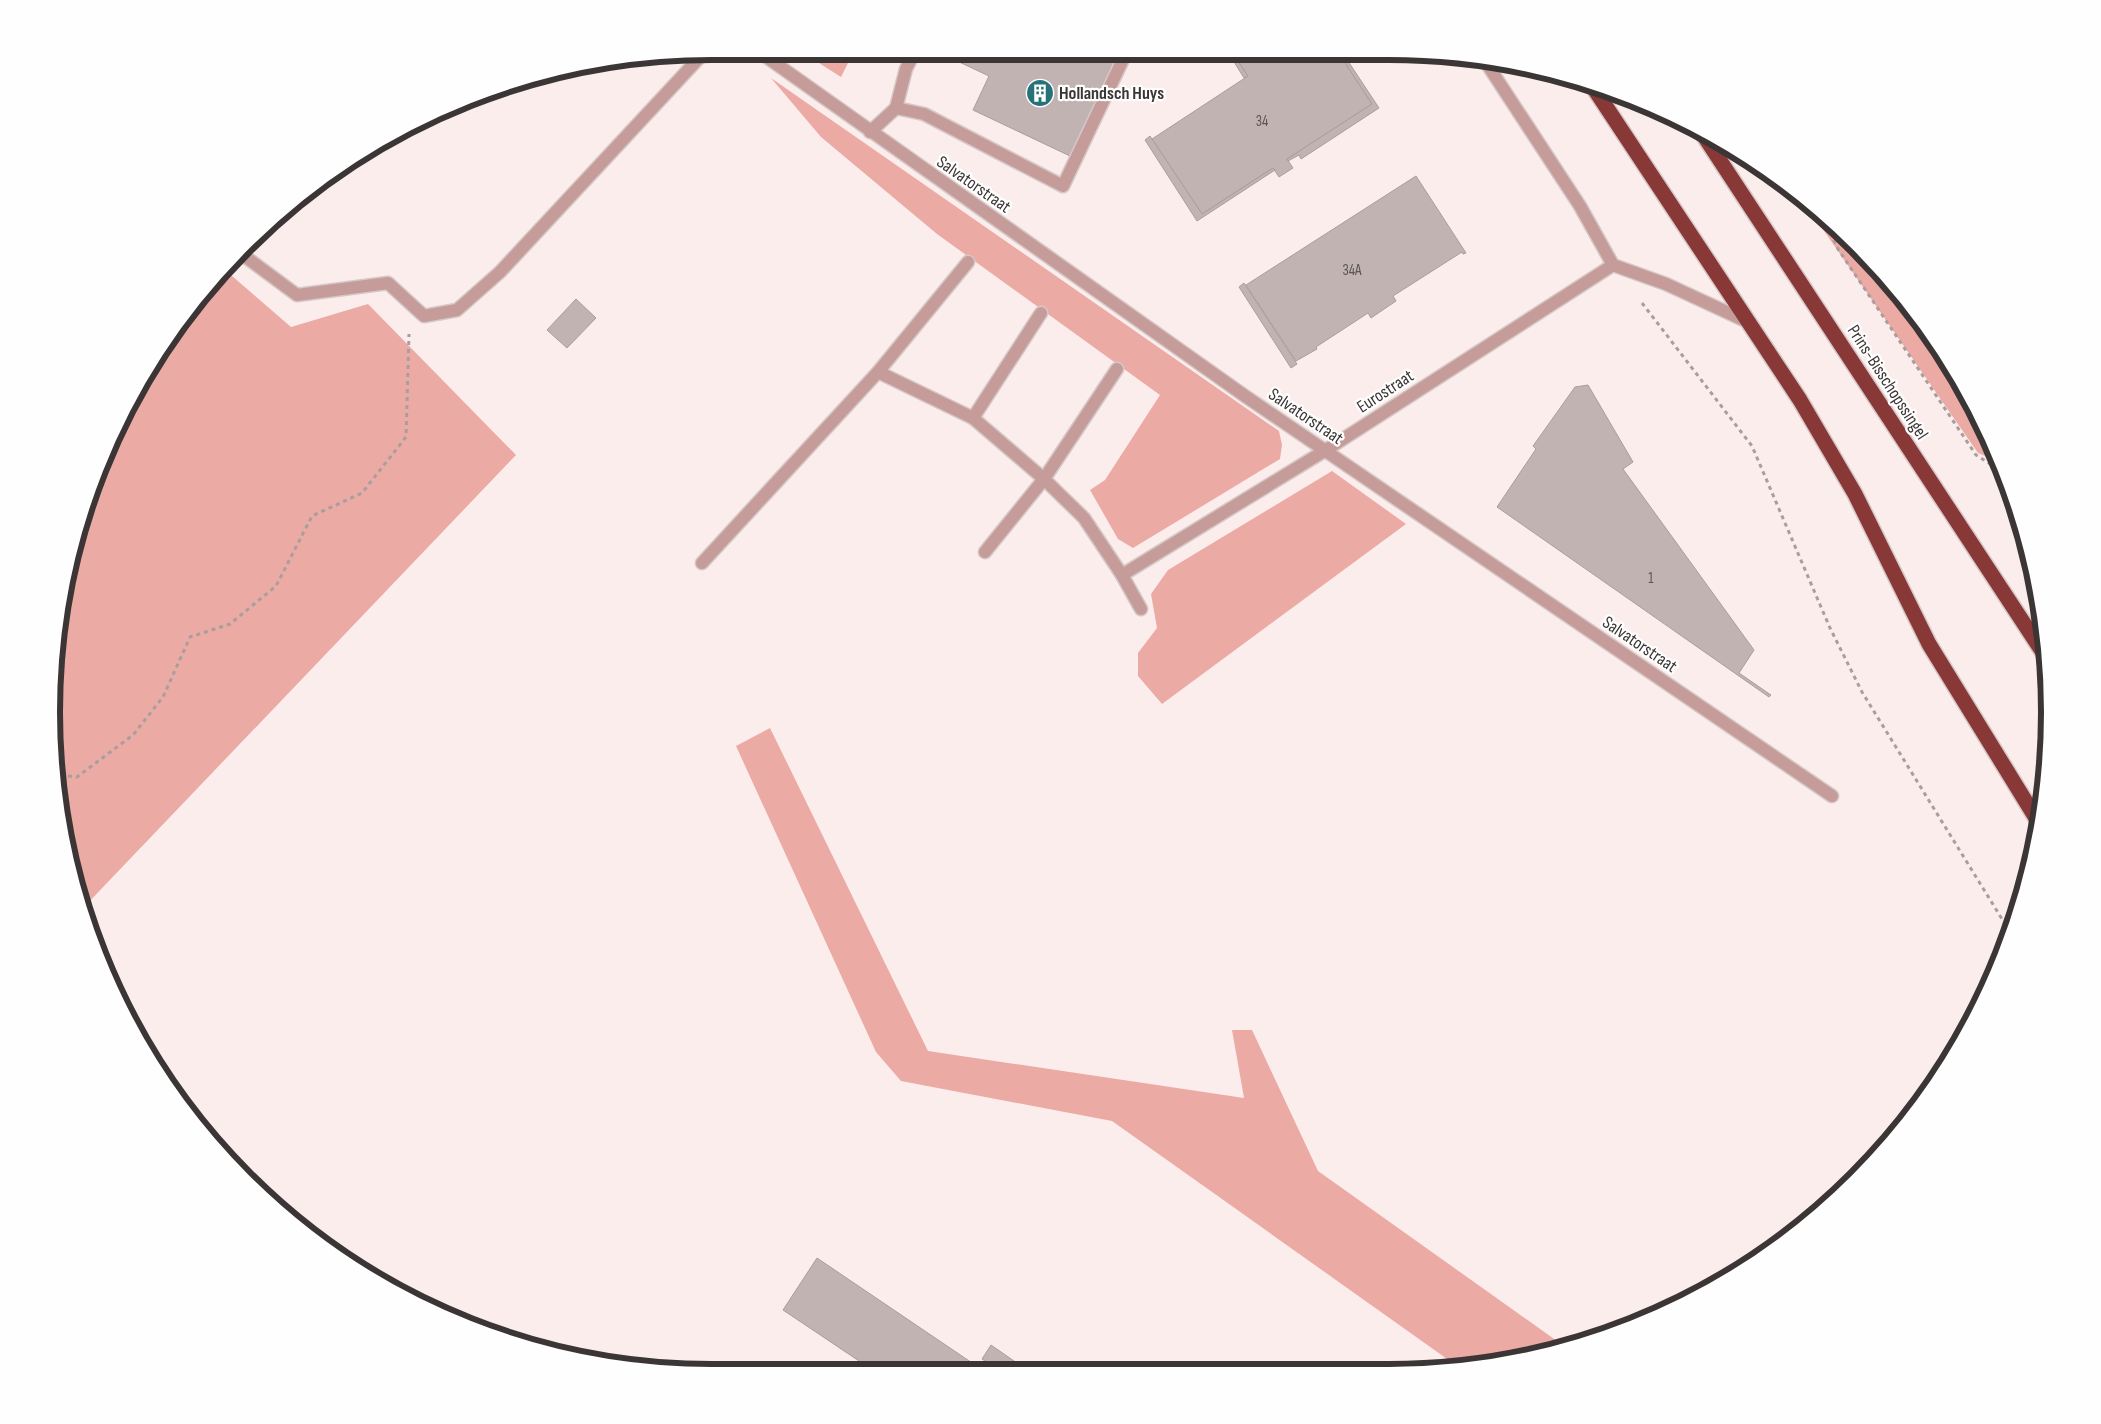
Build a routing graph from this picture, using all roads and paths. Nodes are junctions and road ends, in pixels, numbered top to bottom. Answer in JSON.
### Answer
{"nodes":[{"id":1,"x":697,"y":60,"type":"edge"},
{"id":2,"x":771,"y":60,"type":"edge"},
{"id":3,"x":910,"y":60,"type":"edge"},
{"id":4,"x":1123,"y":60,"type":"edge"},
{"id":5,"x":1491,"y":69,"type":"edge"},
{"id":6,"x":1598,"y":95,"type":"edge"},
{"id":7,"x":896,"y":108,"type":"junction"},
{"id":8,"x":870,"y":132,"type":"junction"},
{"id":9,"x":1709,"y":144,"type":"edge"},
{"id":10,"x":1830,"y":233,"type":"edge"},
{"id":11,"x":246,"y":257,"type":"edge"},
{"id":12,"x":968,"y":262,"type":"dead end"},
{"id":13,"x":1612,"y":265,"type":"junction"},
{"id":14,"x":409,"y":303,"type":"junction"},
{"id":15,"x":1042,"y":313,"type":"dead end"},
{"id":16,"x":1748,"y":322,"type":"junction"},
{"id":17,"x":1117,"y":369,"type":"dead end"},
{"id":18,"x":878,"y":372,"type":"junction"},
{"id":19,"x":973,"y":418,"type":"junction"},
{"id":20,"x":1326,"y":450,"type":"junction"},
{"id":21,"x":1992,"y":464,"type":"edge"},
{"id":22,"x":1044,"y":478,"type":"junction"},
{"id":23,"x":985,"y":552,"type":"dead end"},
{"id":24,"x":702,"y":563,"type":"dead end"},
{"id":25,"x":1122,"y":575,"type":"junction"},
{"id":26,"x":1141,"y":609,"type":"dead end"},
{"id":27,"x":2037,"y":643,"type":"edge"},
{"id":28,"x":63,"y":775,"type":"edge"},
{"id":29,"x":1832,"y":796,"type":"dead end"},
{"id":30,"x":2032,"y":812,"type":"edge"},
{"id":31,"x":2005,"y":924,"type":"edge"}],
"edges":[{"from":1,"to":14,"type":"street"},
{"from":2,"to":8,"type":"street","name":"Salvatorstraat"},
{"from":3,"to":7,"type":"street"},
{"from":4,"to":7,"type":"street"},
{"from":5,"to":13,"type":"street"},
{"from":6,"to":16,"type":"highway"},
{"from":7,"to":8,"type":"street"},
{"from":8,"to":20,"type":"street","name":"Salvatorstraat"},
{"from":9,"to":27,"type":"highway","name":"Prins-Bisschopssingel"},
{"from":10,"to":21,"type":"path"},
{"from":11,"to":14,"type":"street"},
{"from":12,"to":18,"type":"street"},
{"from":13,"to":16,"type":"street"},
{"from":13,"to":20,"type":"street","name":"Eurostraat"},
{"from":13,"to":31,"type":"path"},
{"from":14,"to":28,"type":"path"},
{"from":15,"to":19,"type":"street"},
{"from":16,"to":30,"type":"highway"},
{"from":17,"to":22,"type":"street"},
{"from":18,"to":19,"type":"street"},
{"from":18,"to":24,"type":"street"},
{"from":19,"to":22,"type":"street"},
{"from":20,"to":25,"type":"street","name":"Eurostraat"},
{"from":20,"to":29,"type":"street","name":"Salvatorstraat"},
{"from":22,"to":23,"type":"street"},
{"from":22,"to":25,"type":"street"},
{"from":25,"to":26,"type":"street"}]}
